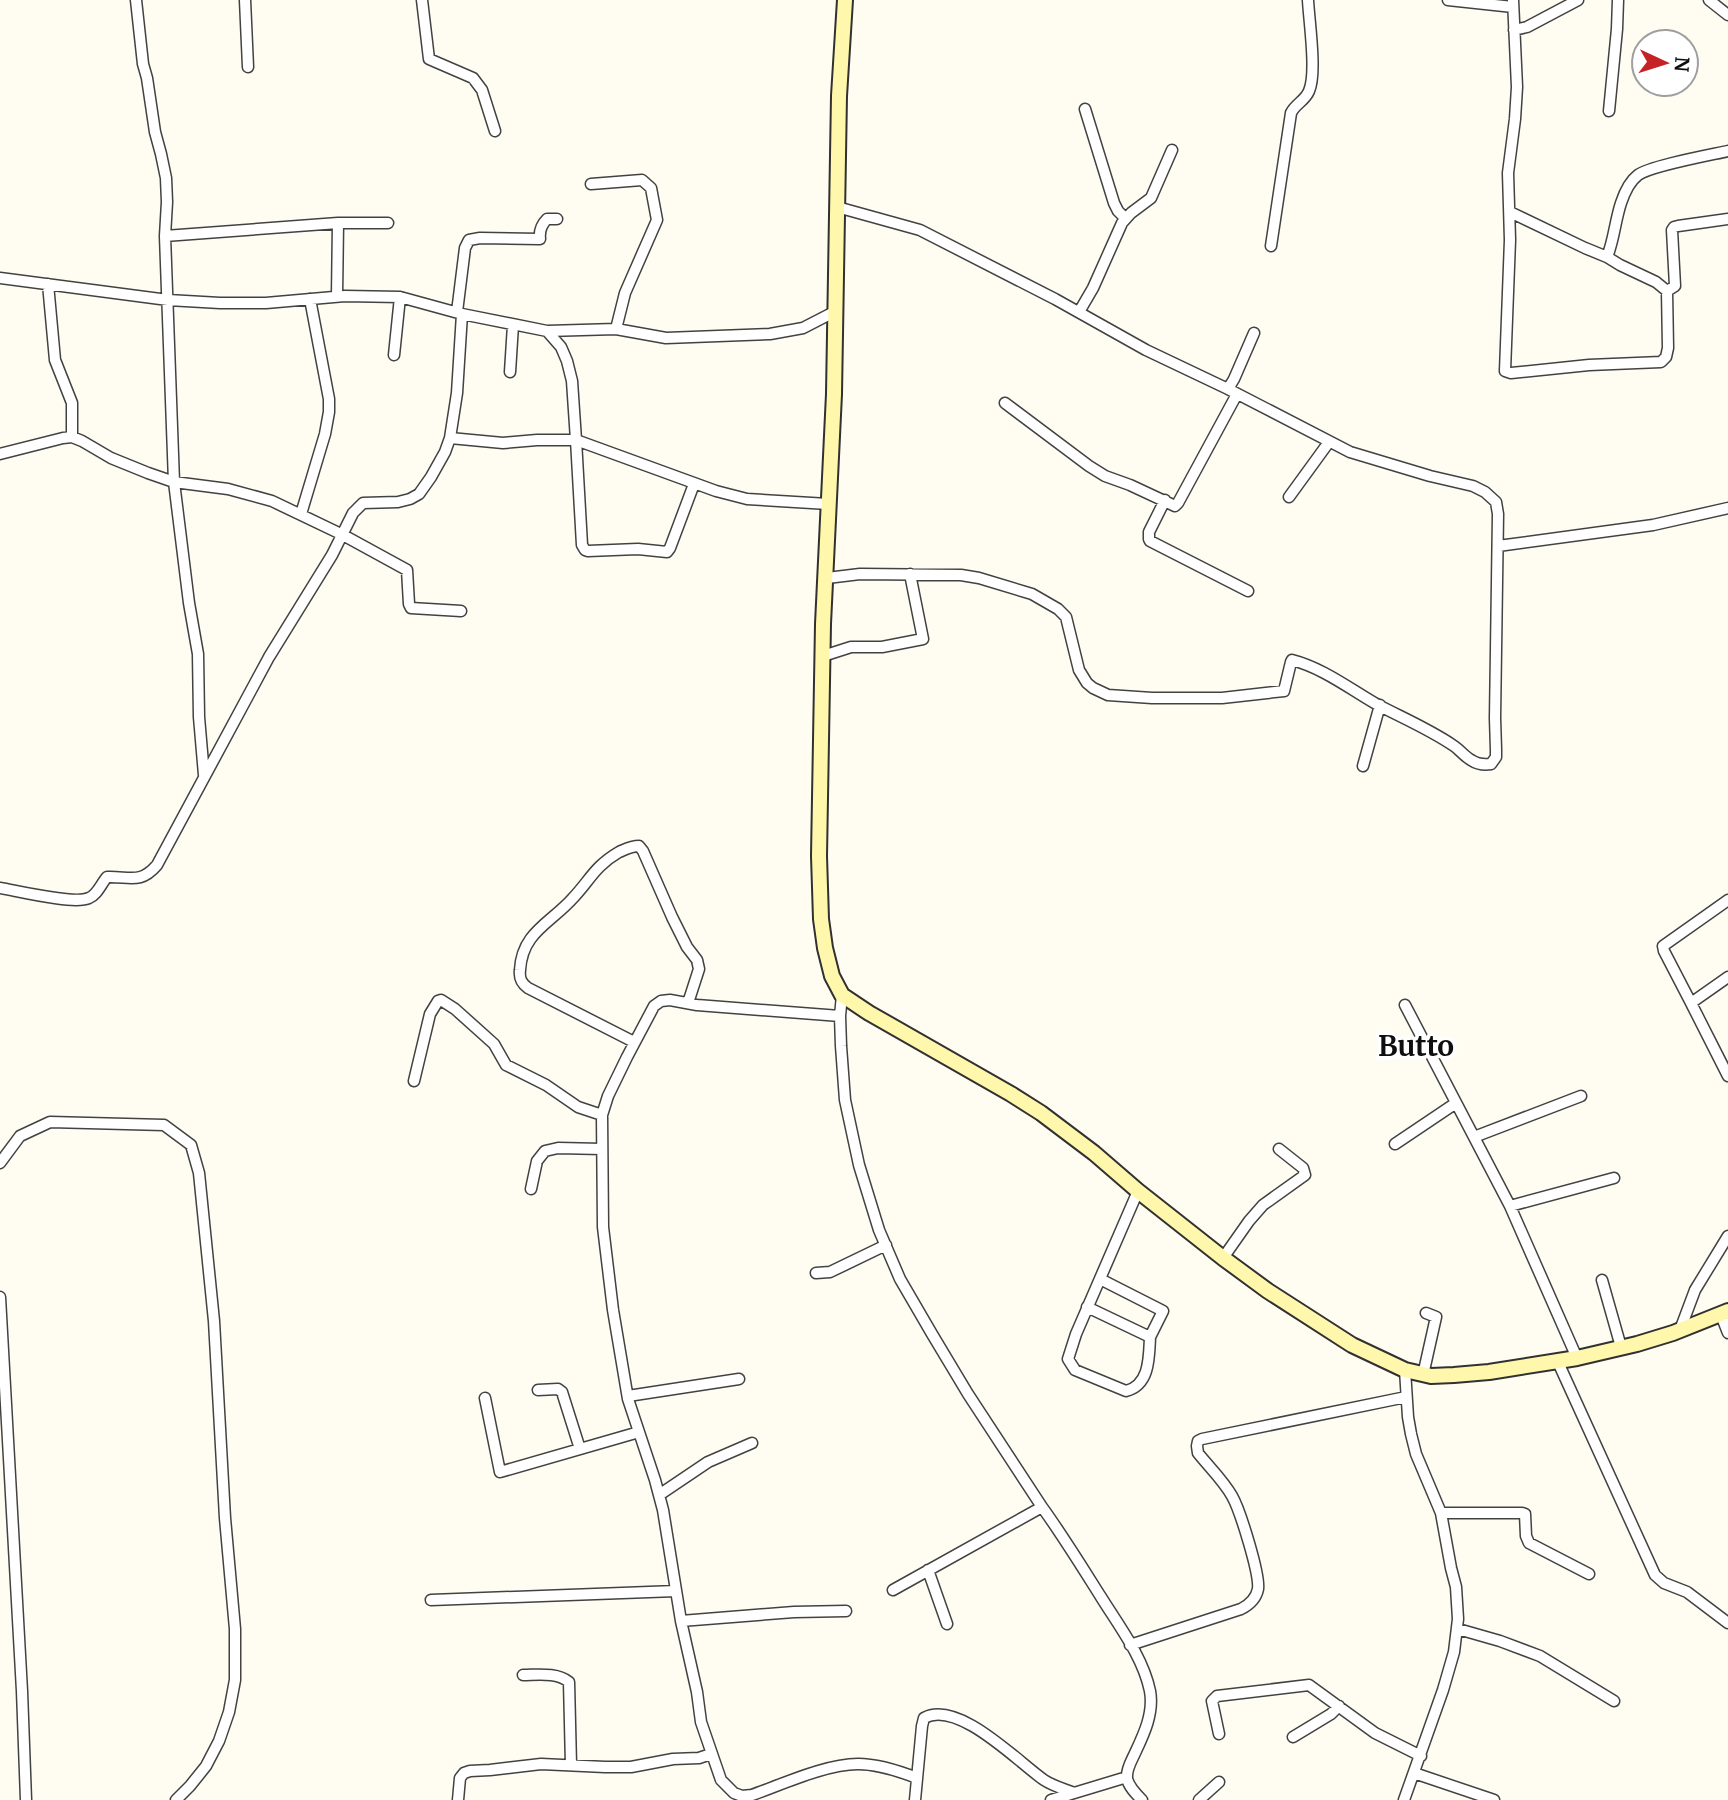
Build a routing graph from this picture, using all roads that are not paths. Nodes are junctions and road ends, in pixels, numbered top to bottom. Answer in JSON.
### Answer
{"nodes":[{"id":1,"x":136,"y":0,"type":"edge"},
{"id":2,"x":245,"y":0,"type":"edge"},
{"id":3,"x":422,"y":0,"type":"edge"},
{"id":4,"x":845,"y":0,"type":"edge"},
{"id":5,"x":1308,"y":0,"type":"edge"},
{"id":6,"x":1448,"y":0,"type":"edge"},
{"id":7,"x":1578,"y":0,"type":"edge"},
{"id":8,"x":1618,"y":0,"type":"edge"},
{"id":9,"x":1709,"y":0,"type":"edge"},
{"id":10,"x":1513,"y":4,"type":"edge"},
{"id":11,"x":1728,"y":15,"type":"edge"},
{"id":12,"x":1514,"y":30,"type":"junction"},
{"id":13,"x":248,"y":67,"type":"dead end"},
{"id":14,"x":1085,"y":109,"type":"dead end"},
{"id":15,"x":1609,"y":111,"type":"dead end"},
{"id":16,"x":495,"y":131,"type":"dead end"},
{"id":17,"x":1172,"y":150,"type":"dead end"},
{"id":18,"x":1728,"y":151,"type":"edge"},
{"id":19,"x":592,"y":184,"type":"dead end"},
{"id":20,"x":837,"y":207,"type":"junction"},
{"id":21,"x":1510,"y":212,"type":"junction"},
{"id":22,"x":1125,"y":218,"type":"junction"},
{"id":23,"x":557,"y":219,"type":"dead end"},
{"id":24,"x":1728,"y":219,"type":"edge"},
{"id":25,"x":338,"y":222,"type":"junction"},
{"id":26,"x":388,"y":223,"type":"dead end"},
{"id":27,"x":165,"y":236,"type":"junction"},
{"id":28,"x":1271,"y":246,"type":"dead end"},
{"id":29,"x":1607,"y":257,"type":"junction"},
{"id":30,"x":0,"y":278,"type":"edge"},
{"id":31,"x":48,"y":284,"type":"junction"},
{"id":32,"x":1667,"y":291,"type":"junction"},
{"id":33,"x":337,"y":296,"type":"junction"},
{"id":34,"x":400,"y":297,"type":"junction"},
{"id":35,"x":310,"y":299,"type":"junction"},
{"id":36,"x":168,"y":300,"type":"junction"},
{"id":37,"x":835,"y":311,"type":"junction"},
{"id":38,"x":1079,"y":312,"type":"junction"},
{"id":39,"x":460,"y":313,"type":"junction"},
{"id":40,"x":513,"y":325,"type":"junction"},
{"id":41,"x":616,"y":329,"type":"junction"},
{"id":42,"x":547,"y":331,"type":"junction"},
{"id":43,"x":1254,"y":332,"type":"dead end"},
{"id":44,"x":394,"y":355,"type":"dead end"},
{"id":45,"x":510,"y":372,"type":"dead end"},
{"id":46,"x":1232,"y":391,"type":"junction"},
{"id":47,"x":1005,"y":404,"type":"dead end"},
{"id":48,"x":72,"y":437,"type":"junction"},
{"id":49,"x":450,"y":438,"type":"junction"},
{"id":50,"x":576,"y":440,"type":"junction"},
{"id":51,"x":1329,"y":442,"type":"junction"},
{"id":52,"x":0,"y":454,"type":"edge"},
{"id":53,"x":174,"y":482,"type":"junction"},
{"id":54,"x":694,"y":484,"type":"junction"},
{"id":55,"x":1289,"y":497,"type":"dead end"},
{"id":56,"x":1164,"y":500,"type":"junction"},
{"id":57,"x":828,"y":504,"type":"junction"},
{"id":58,"x":1728,"y":508,"type":"edge"},
{"id":59,"x":301,"y":514,"type":"junction"},
{"id":60,"x":342,"y":535,"type":"junction"},
{"id":61,"x":1498,"y":547,"type":"junction"},
{"id":62,"x":909,"y":574,"type":"junction"},
{"id":63,"x":827,"y":578,"type":"junction"},
{"id":64,"x":1248,"y":591,"type":"dead end"},
{"id":65,"x":461,"y":611,"type":"dead end"},
{"id":66,"x":823,"y":656,"type":"junction"},
{"id":67,"x":1380,"y":705,"type":"junction"},
{"id":68,"x":1363,"y":766,"type":"dead end"},
{"id":69,"x":204,"y":775,"type":"junction"},
{"id":70,"x":0,"y":888,"type":"edge"},
{"id":71,"x":1728,"y":900,"type":"edge"},
{"id":72,"x":1728,"y":977,"type":"edge"},
{"id":73,"x":842,"y":995,"type":"junction"},
{"id":74,"x":688,"y":1003,"type":"junction"},
{"id":75,"x":1691,"y":1003,"type":"junction"},
{"id":76,"x":1405,"y":1005,"type":"dead end"},
{"id":77,"x":840,"y":1016,"type":"junction"},
{"id":78,"x":634,"y":1042,"type":"junction"},
{"id":79,"x":1728,"y":1076,"type":"edge"},
{"id":80,"x":414,"y":1081,"type":"dead end"},
{"id":81,"x":1581,"y":1096,"type":"dead end"},
{"id":82,"x":1456,"y":1103,"type":"junction"},
{"id":83,"x":603,"y":1115,"type":"junction"},
{"id":84,"x":1474,"y":1137,"type":"junction"},
{"id":85,"x":1395,"y":1144,"type":"dead end"},
{"id":86,"x":602,"y":1149,"type":"junction"},
{"id":87,"x":1279,"y":1149,"type":"dead end"},
{"id":88,"x":0,"y":1163,"type":"edge"},
{"id":89,"x":1614,"y":1178,"type":"dead end"},
{"id":90,"x":531,"y":1189,"type":"dead end"},
{"id":91,"x":1138,"y":1191,"type":"junction"},
{"id":92,"x":1510,"y":1206,"type":"junction"},
{"id":93,"x":1728,"y":1236,"type":"edge"},
{"id":94,"x":886,"y":1245,"type":"junction"},
{"id":95,"x":1223,"y":1258,"type":"junction"},
{"id":96,"x":816,"y":1273,"type":"dead end"},
{"id":97,"x":1100,"y":1279,"type":"junction"},
{"id":98,"x":1602,"y":1280,"type":"dead end"},
{"id":99,"x":0,"y":1297,"type":"edge"},
{"id":100,"x":1087,"y":1307,"type":"junction"},
{"id":101,"x":1426,"y":1313,"type":"dead end"},
{"id":102,"x":1724,"y":1313,"type":"edge"},
{"id":103,"x":1681,"y":1330,"type":"junction"},
{"id":104,"x":1728,"y":1333,"type":"edge"},
{"id":105,"x":1150,"y":1338,"type":"junction"},
{"id":106,"x":1621,"y":1347,"type":"junction"},
{"id":107,"x":1577,"y":1358,"type":"junction"},
{"id":108,"x":1557,"y":1360,"type":"junction"},
{"id":109,"x":1405,"y":1370,"type":"junction"},
{"id":110,"x":1423,"y":1375,"type":"junction"},
{"id":111,"x":739,"y":1379,"type":"dead end"},
{"id":112,"x":538,"y":1390,"type":"dead end"},
{"id":113,"x":628,"y":1396,"type":"junction"},
{"id":114,"x":1406,"y":1397,"type":"junction"},
{"id":115,"x":485,"y":1398,"type":"dead end"},
{"id":116,"x":639,"y":1432,"type":"junction"},
{"id":117,"x":752,"y":1443,"type":"dead end"},
{"id":118,"x":579,"y":1449,"type":"junction"},
{"id":119,"x":659,"y":1495,"type":"junction"},
{"id":120,"x":1042,"y":1507,"type":"junction"},
{"id":121,"x":1441,"y":1513,"type":"junction"},
{"id":122,"x":928,"y":1570,"type":"junction"},
{"id":123,"x":1589,"y":1574,"type":"dead end"},
{"id":124,"x":893,"y":1590,"type":"dead end"},
{"id":125,"x":676,"y":1591,"type":"junction"},
{"id":126,"x":431,"y":1600,"type":"dead end"},
{"id":127,"x":846,"y":1611,"type":"dead end"},
{"id":128,"x":681,"y":1621,"type":"junction"},
{"id":129,"x":947,"y":1623,"type":"dead end"},
{"id":130,"x":1728,"y":1623,"type":"edge"},
{"id":131,"x":1458,"y":1629,"type":"junction"},
{"id":132,"x":1130,"y":1645,"type":"junction"},
{"id":133,"x":523,"y":1675,"type":"dead end"},
{"id":134,"x":1614,"y":1702,"type":"dead end"},
{"id":135,"x":1339,"y":1706,"type":"junction"},
{"id":136,"x":1219,"y":1734,"type":"dead end"},
{"id":137,"x":1293,"y":1737,"type":"dead end"},
{"id":138,"x":711,"y":1754,"type":"junction"},
{"id":139,"x":1421,"y":1756,"type":"junction"},
{"id":140,"x":571,"y":1765,"type":"junction"},
{"id":141,"x":1414,"y":1773,"type":"junction"},
{"id":142,"x":1127,"y":1777,"type":"junction"},
{"id":143,"x":917,"y":1778,"type":"junction"},
{"id":144,"x":1219,"y":1782,"type":"dead end"},
{"id":145,"x":1074,"y":1793,"type":"junction"},
{"id":146,"x":735,"y":1797,"type":"edge"},
{"id":147,"x":26,"y":1800,"type":"edge"},
{"id":148,"x":176,"y":1800,"type":"edge"},
{"id":149,"x":458,"y":1800,"type":"edge"},
{"id":150,"x":915,"y":1800,"type":"edge"},
{"id":151,"x":1051,"y":1800,"type":"edge"},
{"id":152,"x":1142,"y":1800,"type":"edge"},
{"id":153,"x":1199,"y":1800,"type":"edge"},
{"id":154,"x":1404,"y":1800,"type":"edge"},
{"id":155,"x":1494,"y":1800,"type":"edge"}],
"edges":[{"from":1,"to":27,"type":"street"},
{"from":2,"to":13,"type":"street"},
{"from":3,"to":16,"type":"street"},
{"from":4,"to":20,"type":"street"},
{"from":5,"to":28,"type":"street"},
{"from":6,"to":10,"type":"street"},
{"from":7,"to":12,"type":"street"},
{"from":8,"to":15,"type":"street"},
{"from":9,"to":11,"type":"street"},
{"from":10,"to":12,"type":"street"},
{"from":12,"to":21,"type":"street"},
{"from":14,"to":22,"type":"street"},
{"from":17,"to":22,"type":"street"},
{"from":18,"to":29,"type":"street"},
{"from":19,"to":41,"type":"street"},
{"from":20,"to":37,"type":"street"},
{"from":20,"to":38,"type":"street"},
{"from":21,"to":29,"type":"street"},
{"from":21,"to":32,"type":"street"},
{"from":22,"to":38,"type":"street"},
{"from":23,"to":39,"type":"street"},
{"from":24,"to":32,"type":"street"},
{"from":25,"to":26,"type":"street"},
{"from":25,"to":27,"type":"street"},
{"from":25,"to":33,"type":"street"},
{"from":27,"to":36,"type":"street"},
{"from":29,"to":32,"type":"street"},
{"from":30,"to":31,"type":"street"},
{"from":31,"to":36,"type":"street"},
{"from":31,"to":48,"type":"street"},
{"from":33,"to":34,"type":"street"},
{"from":33,"to":35,"type":"street"},
{"from":34,"to":39,"type":"street"},
{"from":34,"to":44,"type":"street"},
{"from":35,"to":36,"type":"street"},
{"from":35,"to":59,"type":"street"},
{"from":36,"to":53,"type":"street"},
{"from":37,"to":41,"type":"street"},
{"from":37,"to":57,"type":"street"},
{"from":38,"to":46,"type":"street"},
{"from":39,"to":40,"type":"street"},
{"from":39,"to":49,"type":"street"},
{"from":40,"to":42,"type":"street"},
{"from":40,"to":45,"type":"street"},
{"from":41,"to":42,"type":"street"},
{"from":42,"to":50,"type":"street"},
{"from":43,"to":46,"type":"street"},
{"from":46,"to":51,"type":"street"},
{"from":46,"to":56,"type":"street"},
{"from":47,"to":56,"type":"street"},
{"from":48,"to":52,"type":"street"},
{"from":48,"to":53,"type":"street"},
{"from":49,"to":50,"type":"street"},
{"from":49,"to":60,"type":"street"},
{"from":50,"to":54,"type":"street"},
{"from":50,"to":54,"type":"street"},
{"from":51,"to":55,"type":"street"},
{"from":51,"to":61,"type":"street"},
{"from":53,"to":59,"type":"street"},
{"from":53,"to":69,"type":"street"},
{"from":54,"to":57,"type":"street"},
{"from":56,"to":64,"type":"street"},
{"from":57,"to":63,"type":"street"},
{"from":58,"to":61,"type":"street"},
{"from":59,"to":60,"type":"street"},
{"from":60,"to":65,"type":"street"},
{"from":60,"to":69,"type":"street"},
{"from":61,"to":67,"type":"street"},
{"from":62,"to":63,"type":"street"},
{"from":62,"to":66,"type":"street"},
{"from":62,"to":67,"type":"street"},
{"from":63,"to":66,"type":"street"},
{"from":66,"to":73,"type":"street"},
{"from":67,"to":68,"type":"street"},
{"from":69,"to":70,"type":"street"},
{"from":71,"to":75,"type":"street"},
{"from":72,"to":75,"type":"street"},
{"from":73,"to":77,"type":"street"},
{"from":73,"to":91,"type":"street"},
{"from":74,"to":77,"type":"street"},
{"from":74,"to":78,"type":"street"},
{"from":74,"to":78,"type":"street"},
{"from":75,"to":79,"type":"street"},
{"from":76,"to":82,"type":"street"},
{"from":77,"to":94,"type":"street"},
{"from":78,"to":83,"type":"street"},
{"from":80,"to":83,"type":"street"},
{"from":81,"to":84,"type":"street"},
{"from":82,"to":84,"type":"street"},
{"from":82,"to":85,"type":"street"},
{"from":83,"to":86,"type":"street"},
{"from":84,"to":92,"type":"street"},
{"from":86,"to":90,"type":"street"},
{"from":86,"to":113,"type":"street"},
{"from":87,"to":95,"type":"street"},
{"from":88,"to":148,"type":"street"},
{"from":89,"to":92,"type":"street"},
{"from":91,"to":95,"type":"street"},
{"from":91,"to":97,"type":"street"},
{"from":92,"to":107,"type":"street"},
{"from":93,"to":103,"type":"street"},
{"from":94,"to":96,"type":"street"},
{"from":94,"to":120,"type":"street"},
{"from":95,"to":109,"type":"street"},
{"from":97,"to":100,"type":"street"},
{"from":97,"to":105,"type":"street"},
{"from":98,"to":106,"type":"street"},
{"from":99,"to":147,"type":"street"},
{"from":100,"to":105,"type":"street"},
{"from":100,"to":105,"type":"street"},
{"from":101,"to":110,"type":"street"},
{"from":102,"to":103,"type":"street"},
{"from":102,"to":104,"type":"street"},
{"from":103,"to":106,"type":"street"},
{"from":106,"to":107,"type":"street"},
{"from":107,"to":108,"type":"street"},
{"from":108,"to":110,"type":"street"},
{"from":108,"to":130,"type":"street"},
{"from":109,"to":110,"type":"street"},
{"from":109,"to":114,"type":"street"},
{"from":111,"to":113,"type":"street"},
{"from":112,"to":118,"type":"street"},
{"from":113,"to":116,"type":"street"},
{"from":114,"to":121,"type":"street"},
{"from":114,"to":132,"type":"street"},
{"from":115,"to":118,"type":"street"},
{"from":116,"to":118,"type":"street"},
{"from":116,"to":119,"type":"street"},
{"from":117,"to":119,"type":"street"},
{"from":119,"to":125,"type":"street"},
{"from":120,"to":122,"type":"street"},
{"from":120,"to":132,"type":"street"},
{"from":121,"to":123,"type":"street"},
{"from":121,"to":131,"type":"street"},
{"from":122,"to":124,"type":"street"},
{"from":122,"to":129,"type":"street"},
{"from":125,"to":126,"type":"street"},
{"from":125,"to":128,"type":"street"},
{"from":127,"to":128,"type":"street"},
{"from":128,"to":138,"type":"street"},
{"from":131,"to":134,"type":"street"},
{"from":131,"to":139,"type":"street"},
{"from":132,"to":142,"type":"street"},
{"from":133,"to":140,"type":"street"},
{"from":135,"to":136,"type":"street"},
{"from":135,"to":137,"type":"street"},
{"from":135,"to":139,"type":"street"},
{"from":138,"to":140,"type":"street"},
{"from":138,"to":146,"type":"street"},
{"from":139,"to":141,"type":"street"},
{"from":140,"to":149,"type":"street"},
{"from":141,"to":154,"type":"street"},
{"from":141,"to":155,"type":"street"},
{"from":142,"to":145,"type":"street"},
{"from":142,"to":152,"type":"street"},
{"from":143,"to":145,"type":"street"},
{"from":143,"to":146,"type":"street"},
{"from":143,"to":150,"type":"street"},
{"from":144,"to":153,"type":"street"},
{"from":145,"to":151,"type":"street"}]}
